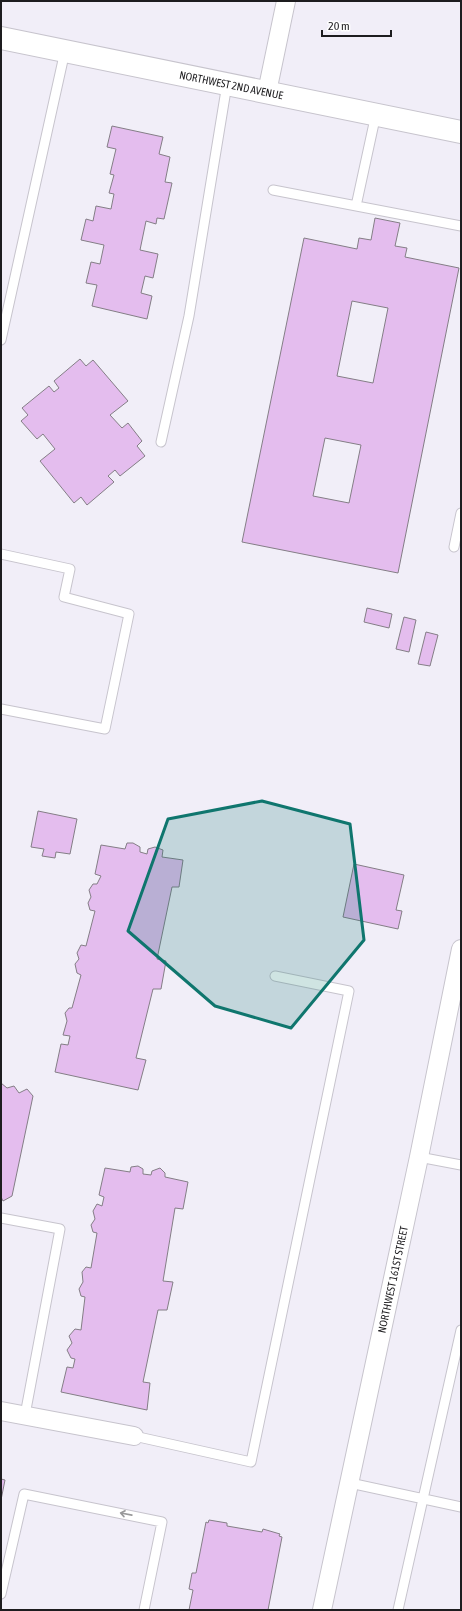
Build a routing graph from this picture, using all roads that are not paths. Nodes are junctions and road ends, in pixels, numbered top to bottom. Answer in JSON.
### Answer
{"nodes":[{"id":1,"x":286,"y":1,"type":"edge"},
{"id":2,"x":1,"y":38,"type":"edge"},
{"id":3,"x":65,"y":51,"type":"junction"},
{"id":4,"x":227,"y":84,"type":"junction"},
{"id":5,"x":267,"y":92,"type":"junction"},
{"id":6,"x":376,"y":114,"type":"junction"},
{"id":7,"x":461,"y":132,"type":"edge"},
{"id":8,"x":273,"y":190,"type":"dead end"},
{"id":9,"x":356,"y":206,"type":"junction"},
{"id":10,"x":461,"y":226,"type":"edge"},
{"id":11,"x":1,"y":340,"type":"edge"},
{"id":12,"x":161,"y":442,"type":"dead end"},
{"id":13,"x":461,"y":513,"type":"edge"},
{"id":14,"x":454,"y":547,"type":"dead end"},
{"id":15,"x":1,"y":554,"type":"edge"},
{"id":16,"x":1,"y":709,"type":"edge"},
{"id":17,"x":461,"y":949,"type":"edge"},
{"id":18,"x":275,"y":976,"type":"dead end"},
{"id":19,"x":419,"y":1156,"type":"junction"},
{"id":20,"x":461,"y":1165,"type":"edge"},
{"id":21,"x":1,"y":1218,"type":"edge"},
{"id":22,"x":461,"y":1330,"type":"edge"},
{"id":23,"x":1,"y":1411,"type":"edge"},
{"id":24,"x":25,"y":1416,"type":"junction"},
{"id":25,"x":134,"y":1436,"type":"joint"},
{"id":26,"x":350,"y":1483,"type":"junction"},
{"id":27,"x":423,"y":1498,"type":"junction"},
{"id":28,"x":461,"y":1507,"type":"edge"},
{"id":29,"x":1,"y":1594,"type":"edge"},
{"id":30,"x":144,"y":1610,"type":"edge"},
{"id":31,"x":322,"y":1610,"type":"edge"},
{"id":32,"x":398,"y":1610,"type":"edge"}],
"edges":[{"from":1,"to":5,"type":"street"},
{"from":2,"to":3,"type":"street","name":"NORTHWEST 2ND AVENUE"},
{"from":3,"to":4,"type":"street","name":"NORTHWEST 2ND AVENUE"},
{"from":3,"to":11,"type":"lane"},
{"from":4,"to":5,"type":"street","name":"NORTHWEST 2ND AVENUE"},
{"from":4,"to":12,"type":"lane"},
{"from":5,"to":6,"type":"street","name":"NORTHWEST 2ND AVENUE"},
{"from":6,"to":7,"type":"street","name":"NORTHWEST 2ND AVENUE"},
{"from":6,"to":9,"type":"lane"},
{"from":8,"to":9,"type":"lane"},
{"from":9,"to":10,"type":"lane"},
{"from":13,"to":14,"type":"lane"},
{"from":15,"to":16,"type":"lane"},
{"from":17,"to":19,"type":"street","name":"NORTHWEST 161ST STREET"},
{"from":18,"to":25,"type":"lane"},
{"from":19,"to":20,"type":"lane"},
{"from":19,"to":26,"type":"street","name":"NORTHWEST 161ST STREET"},
{"from":21,"to":24,"type":"lane"},
{"from":22,"to":27,"type":"lane"},
{"from":23,"to":24,"type":"street"},
{"from":24,"to":25,"type":"street"},
{"from":26,"to":27,"type":"lane"},
{"from":26,"to":31,"type":"street","name":"NORTHWEST 161ST STREET"},
{"from":27,"to":28,"type":"lane"},
{"from":27,"to":32,"type":"lane"},
{"from":30,"to":29,"type":"lane","one_way":true}]}
